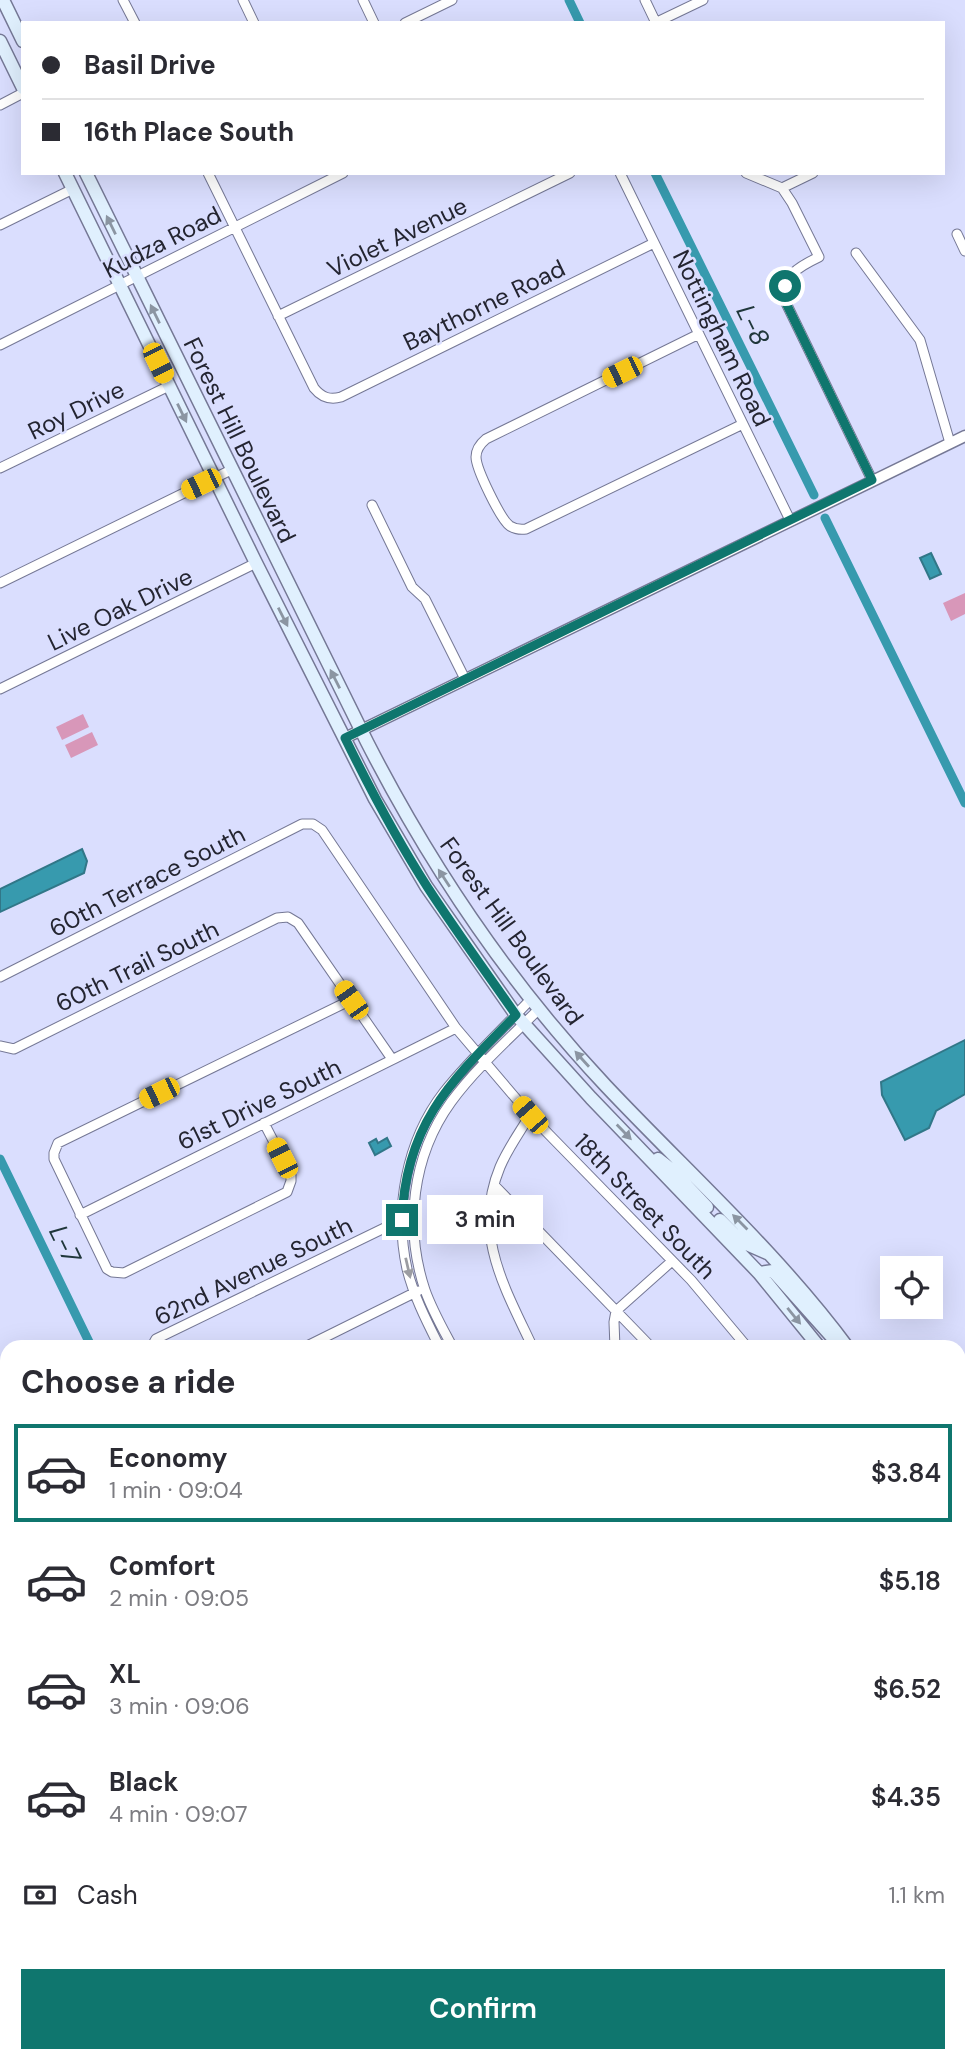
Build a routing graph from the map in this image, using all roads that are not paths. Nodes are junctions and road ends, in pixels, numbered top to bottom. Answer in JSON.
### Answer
{"nodes":[{"id":1,"x":3,"y":0,"type":"edge"},
{"id":2,"x":123,"y":0,"type":"edge"},
{"id":3,"x":243,"y":0,"type":"edge"},
{"id":4,"x":363,"y":0,"type":"edge"},
{"id":5,"x":452,"y":0,"type":"edge"},
{"id":6,"x":645,"y":0,"type":"edge"},
{"id":7,"x":704,"y":0,"type":"edge"},
{"id":8,"x":134,"y":21,"type":"edge"},
{"id":9,"x":253,"y":21,"type":"edge"},
{"id":10,"x":373,"y":21,"type":"edge"},
{"id":11,"x":409,"y":21,"type":"edge"},
{"id":12,"x":654,"y":21,"type":"edge"},
{"id":13,"x":659,"y":21,"type":"edge"},
{"id":14,"x":21,"y":37,"type":"edge"},
{"id":15,"x":0,"y":41,"type":"edge"},
{"id":16,"x":21,"y":84,"type":"edge"},
{"id":17,"x":21,"y":94,"type":"edge"},
{"id":18,"x":0,"y":105,"type":"edge"},
{"id":19,"x":66,"y":175,"type":"edge"},
{"id":20,"x":87,"y":175,"type":"edge"},
{"id":21,"x":209,"y":175,"type":"edge"},
{"id":22,"x":566,"y":175,"type":"edge"},
{"id":23,"x":621,"y":175,"type":"edge"},
{"id":24,"x":751,"y":175,"type":"edge"},
{"id":25,"x":809,"y":175,"type":"edge"},
{"id":26,"x":330,"y":176,"type":"edge"},
{"id":27,"x":782,"y":188,"type":"junction"},
{"id":28,"x":73,"y":189,"type":"junction"},
{"id":29,"x":0,"y":225,"type":"edge"},
{"id":30,"x":234,"y":226,"type":"junction"},
{"id":31,"x":957,"y":234,"type":"dead end"},
{"id":32,"x":654,"y":243,"type":"junction"},
{"id":33,"x":965,"y":251,"type":"edge"},
{"id":34,"x":856,"y":253,"type":"dead end"},
{"id":35,"x":136,"y":276,"type":"junction"},
{"id":36,"x":120,"y":286,"type":"junction"},
{"id":37,"x":278,"y":316,"type":"junction"},
{"id":38,"x":699,"y":334,"type":"junction"},
{"id":39,"x":0,"y":345,"type":"edge"},
{"id":40,"x":169,"y":386,"type":"junction"},
{"id":41,"x":743,"y":424,"type":"junction"},
{"id":42,"x":965,"y":436,"type":"edge"},
{"id":43,"x":950,"y":443,"type":"junction"},
{"id":44,"x":0,"y":468,"type":"edge"},
{"id":45,"x":231,"y":470,"type":"junction"},
{"id":46,"x":214,"y":478,"type":"junction"},
{"id":47,"x":872,"y":480,"type":"junction"},
{"id":48,"x":372,"y":505,"type":"dead end"},
{"id":49,"x":790,"y":520,"type":"junction"},
{"id":50,"x":256,"y":563,"type":"junction"},
{"id":51,"x":0,"y":583,"type":"edge"},
{"id":52,"x":465,"y":679,"type":"junction"},
{"id":53,"x":0,"y":689,"type":"edge"},
{"id":54,"x":362,"y":731,"type":"junction"},
{"id":55,"x":345,"y":738,"type":"junction"},
{"id":56,"x":313,"y":824,"type":"joint"},
{"id":57,"x":0,"y":977,"type":"edge"},
{"id":58,"x":351,"y":1000,"type":"junction"},
{"id":59,"x":535,"y":1004,"type":"junction"},
{"id":60,"x":520,"y":1019,"type":"junction"},
{"id":61,"x":456,"y":1028,"type":"junction"},
{"id":62,"x":1,"y":1047,"type":"edge"},
{"id":63,"x":478,"y":1054,"type":"junction"},
{"id":64,"x":392,"y":1059,"type":"junction"},
{"id":65,"x":485,"y":1062,"type":"junction"},
{"id":66,"x":530,"y":1115,"type":"junction"},
{"id":67,"x":264,"y":1123,"type":"junction"},
{"id":68,"x":421,"y":1132,"type":"junction"},
{"id":69,"x":431,"y":1137,"type":"junction"},
{"id":70,"x":642,"y":1151,"type":"junction"},
{"id":71,"x":494,"y":1185,"type":"junction"},
{"id":72,"x":413,"y":1214,"type":"junction"},
{"id":73,"x":80,"y":1215,"type":"junction"},
{"id":74,"x":402,"y":1220,"type":"junction"},
{"id":75,"x":771,"y":1254,"type":"junction"},
{"id":76,"x":672,"y":1261,"type":"junction"},
{"id":77,"x":759,"y":1273,"type":"junction"},
{"id":78,"x":425,"y":1288,"type":"junction"},
{"id":79,"x":414,"y":1293,"type":"junction"},
{"id":80,"x":616,"y":1311,"type":"junction"},
{"id":81,"x":155,"y":1340,"type":"edge"},
{"id":82,"x":319,"y":1340,"type":"edge"},
{"id":83,"x":436,"y":1340,"type":"edge"},
{"id":84,"x":449,"y":1340,"type":"edge"},
{"id":85,"x":529,"y":1340,"type":"edge"},
{"id":86,"x":615,"y":1340,"type":"edge"},
{"id":87,"x":644,"y":1340,"type":"edge"},
{"id":88,"x":741,"y":1340,"type":"edge"},
{"id":89,"x":813,"y":1340,"type":"edge"},
{"id":90,"x":835,"y":1340,"type":"edge"},
{"id":91,"x":842,"y":1340,"type":"edge"}],
"edges":[{"from":1,"to":14,"type":"main road"},
{"from":2,"to":8,"type":"street"},
{"from":3,"to":9,"type":"street"},
{"from":4,"to":10,"type":"street"},
{"from":5,"to":11,"type":"street"},
{"from":6,"to":12,"type":"street"},
{"from":7,"to":13,"type":"street"},
{"from":15,"to":16,"type":"main road"},
{"from":17,"to":18,"type":"street"},
{"from":19,"to":28,"type":"main road","name":"Forest Hill Boulevard"},
{"from":35,"to":20,"type":"main road","name":"Forest Hill Boulevard","one_way":true},
{"from":21,"to":30,"type":"street"},
{"from":22,"to":37,"type":"street","name":"Violet Avenue"},
{"from":23,"to":32,"type":"street","name":"Nottingham Road"},
{"from":24,"to":27,"type":"street"},
{"from":25,"to":27,"type":"street"},
{"from":26,"to":30,"type":"street","name":"Kudza Road"},
{"from":27,"to":47,"type":"street"},
{"from":28,"to":29,"type":"street"},
{"from":28,"to":36,"type":"main road","name":"Forest Hill Boulevard"},
{"from":30,"to":35,"type":"street","name":"Kudza Road"},
{"from":30,"to":37,"type":"street"},
{"from":31,"to":33,"type":"street"},
{"from":32,"to":37,"type":"street","name":"Baythorne Road"},
{"from":32,"to":38,"type":"street","name":"Nottingham Road"},
{"from":34,"to":43,"type":"street"},
{"from":35,"to":36,"type":"street","name":"Kudza Road"},
{"from":45,"to":35,"type":"main road","name":"Forest Hill Boulevard","one_way":true},
{"from":36,"to":39,"type":"street","name":"Kudza Road"},
{"from":36,"to":40,"type":"main road","name":"Forest Hill Boulevard"},
{"from":38,"to":41,"type":"street","name":"Nottingham Road"},
{"from":38,"to":41,"type":"street"},
{"from":40,"to":44,"type":"street","name":"Roy Drive"},
{"from":40,"to":46,"type":"main road","name":"Forest Hill Boulevard","one_way":true},
{"from":41,"to":49,"type":"street","name":"Nottingham Road"},
{"from":42,"to":43,"type":"street"},
{"from":43,"to":47,"type":"street"},
{"from":45,"to":46,"type":"street"},
{"from":54,"to":45,"type":"main road","name":"Forest Hill Boulevard","one_way":true},
{"from":46,"to":50,"type":"main road","name":"Forest Hill Boulevard"},
{"from":46,"to":51,"type":"street"},
{"from":47,"to":49,"type":"street"},
{"from":48,"to":52,"type":"street"},
{"from":49,"to":52,"type":"street"},
{"from":50,"to":53,"type":"street","name":"Live Oak Drive"},
{"from":50,"to":55,"type":"main road","name":"Forest Hill Boulevard","one_way":true},
{"from":52,"to":54,"type":"street"},
{"from":54,"to":55,"type":"street"},
{"from":59,"to":54,"type":"main road","name":"Forest Hill Boulevard","one_way":true},
{"from":55,"to":60,"type":"main road","name":"Forest Hill Boulevard"},
{"from":56,"to":57,"type":"street","name":"60th Terrace South"},
{"from":56,"to":61,"type":"street","name":"18th Street South"},
{"from":58,"to":62,"type":"street","name":"60th Trail South"},
{"from":58,"to":64,"type":"street"},
{"from":58,"to":73,"type":"street"},
{"from":59,"to":60,"type":"street"},
{"from":75,"to":59,"type":"main road","name":"Forest Hill Boulevard","one_way":true},
{"from":60,"to":63,"type":"street"},
{"from":60,"to":65,"type":"street"},
{"from":60,"to":70,"type":"main road","name":"Forest Hill Boulevard","one_way":true},
{"from":61,"to":63,"type":"street","name":"18th Street South"},
{"from":61,"to":64,"type":"street","name":"61st Drive South"},
{"from":63,"to":65,"type":"street","name":"18th Street South"},
{"from":63,"to":68,"type":"street"},
{"from":64,"to":67,"type":"street","name":"61st Drive South"},
{"from":65,"to":66,"type":"street","name":"18th Street South"},
{"from":65,"to":69,"type":"street"},
{"from":66,"to":71,"type":"street"},
{"from":66,"to":76,"type":"street","name":"18th Street South"},
{"from":67,"to":73,"type":"street","name":"61st Drive South"},
{"from":67,"to":73,"type":"street"},
{"from":68,"to":69,"type":"street"},
{"from":68,"to":74,"type":"street"},
{"from":69,"to":72,"type":"street"},
{"from":70,"to":75,"type":"main road"},
{"from":70,"to":77,"type":"main road","name":"Forest Hill Boulevard"},
{"from":71,"to":80,"type":"street"},
{"from":71,"to":85,"type":"street"},
{"from":72,"to":74,"type":"street","name":"62nd Avenue South"},
{"from":72,"to":78,"type":"street"},
{"from":74,"to":79,"type":"street","one_way":true},
{"from":74,"to":81,"type":"street","name":"62nd Avenue South"},
{"from":75,"to":91,"type":"main road","name":"Forest Hill Boulevard"},
{"from":76,"to":80,"type":"street"},
{"from":76,"to":88,"type":"street","name":"18th Street South"},
{"from":77,"to":89,"type":"main road","name":"Forest Hill Boulevard","one_way":true},
{"from":77,"to":90,"type":"main road"},
{"from":78,"to":79,"type":"street"},
{"from":78,"to":84,"type":"street"},
{"from":79,"to":82,"type":"street"},
{"from":79,"to":83,"type":"street"},
{"from":80,"to":86,"type":"street"},
{"from":80,"to":87,"type":"street"}]}
